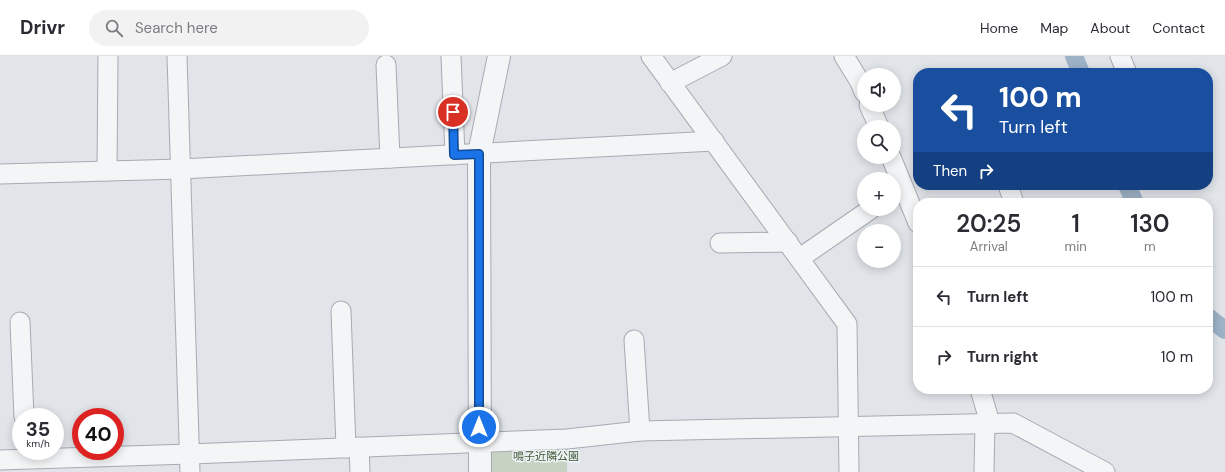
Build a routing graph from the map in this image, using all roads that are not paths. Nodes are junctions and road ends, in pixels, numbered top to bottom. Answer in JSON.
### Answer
{"nodes":[{"id":1,"x":108,"y":56,"type":"edge"},
{"id":2,"x":177,"y":56,"type":"edge"},
{"id":3,"x":450,"y":56,"type":"edge"},
{"id":4,"x":499,"y":56,"type":"edge"},
{"id":5,"x":651,"y":56,"type":"edge"},
{"id":6,"x":722,"y":56,"type":"edge"},
{"id":7,"x":844,"y":56,"type":"edge"},
{"id":8,"x":1120,"y":56,"type":"edge"},
{"id":9,"x":386,"y":65,"type":"dead end"},
{"id":10,"x":1125,"y":68,"type":"edge"},
{"id":11,"x":857,"y":77,"type":"edge"},
{"id":12,"x":670,"y":83,"type":"junction"},
{"id":13,"x":714,"y":141,"type":"junction"},
{"id":14,"x":479,"y":154,"type":"junction"},
{"id":15,"x":454,"y":155,"type":"junction"},
{"id":16,"x":390,"y":158,"type":"junction"},
{"id":17,"x":894,"y":164,"type":"edge"},
{"id":18,"x":181,"y":169,"type":"junction"},
{"id":19,"x":107,"y":171,"type":"junction"},
{"id":20,"x":0,"y":174,"type":"edge"},
{"id":21,"x":905,"y":187,"type":"edge"},
{"id":22,"x":913,"y":209,"type":"edge"},
{"id":23,"x":862,"y":216,"type":"edge"},
{"id":24,"x":788,"y":242,"type":"junction"},
{"id":25,"x":720,"y":243,"type":"dead end"},
{"id":26,"x":800,"y":258,"type":"junction"},
{"id":27,"x":340,"y":311,"type":"dead end"},
{"id":28,"x":20,"y":322,"type":"dead end"},
{"id":29,"x":634,"y":340,"type":"dead end"},
{"id":30,"x":981,"y":394,"type":"edge"},
{"id":31,"x":24,"y":408,"type":"edge"},
{"id":32,"x":987,"y":423,"type":"junction"},
{"id":33,"x":849,"y":426,"type":"junction"},
{"id":34,"x":640,"y":432,"type":"junction"},
{"id":35,"x":479,"y":442,"type":"junction"},
{"id":36,"x":352,"y":448,"type":"junction"},
{"id":37,"x":64,"y":457,"type":"edge"},
{"id":38,"x":12,"y":458,"type":"edge"},
{"id":39,"x":0,"y":460,"type":"edge"},
{"id":40,"x":190,"y":463,"type":"edge"},
{"id":41,"x":360,"y":472,"type":"edge"},
{"id":42,"x":480,"y":472,"type":"edge"},
{"id":43,"x":849,"y":472,"type":"edge"},
{"id":44,"x":984,"y":472,"type":"edge"},
{"id":45,"x":1105,"y":472,"type":"edge"}],
"edges":[{"from":1,"to":19,"type":"street"},
{"from":2,"to":18,"type":"street"},
{"from":3,"to":15,"type":"street"},
{"from":4,"to":14,"type":"street"},
{"from":5,"to":12,"type":"street"},
{"from":6,"to":12,"type":"street"},
{"from":7,"to":11,"type":"street"},
{"from":8,"to":10,"type":"street"},
{"from":9,"to":16,"type":"street"},
{"from":12,"to":13,"type":"street"},
{"from":13,"to":14,"type":"street"},
{"from":13,"to":24,"type":"street"},
{"from":14,"to":15,"type":"street"},
{"from":14,"to":35,"type":"street"},
{"from":15,"to":16,"type":"street"},
{"from":16,"to":18,"type":"street"},
{"from":17,"to":21,"type":"street"},
{"from":18,"to":19,"type":"street"},
{"from":18,"to":40,"type":"street"},
{"from":19,"to":20,"type":"street"},
{"from":21,"to":22,"type":"street"},
{"from":23,"to":26,"type":"street"},
{"from":24,"to":25,"type":"street"},
{"from":24,"to":26,"type":"street"},
{"from":26,"to":33,"type":"street"},
{"from":27,"to":36,"type":"street"},
{"from":28,"to":31,"type":"street"},
{"from":29,"to":34,"type":"street"},
{"from":30,"to":32,"type":"street"},
{"from":32,"to":33,"type":"street"},
{"from":32,"to":44,"type":"street"},
{"from":32,"to":45,"type":"street"},
{"from":33,"to":34,"type":"street"},
{"from":33,"to":43,"type":"street"},
{"from":34,"to":35,"type":"street"},
{"from":35,"to":36,"type":"street"},
{"from":35,"to":42,"type":"street"},
{"from":36,"to":40,"type":"street"},
{"from":36,"to":41,"type":"street"},
{"from":37,"to":40,"type":"street"},
{"from":38,"to":39,"type":"street"}]}
